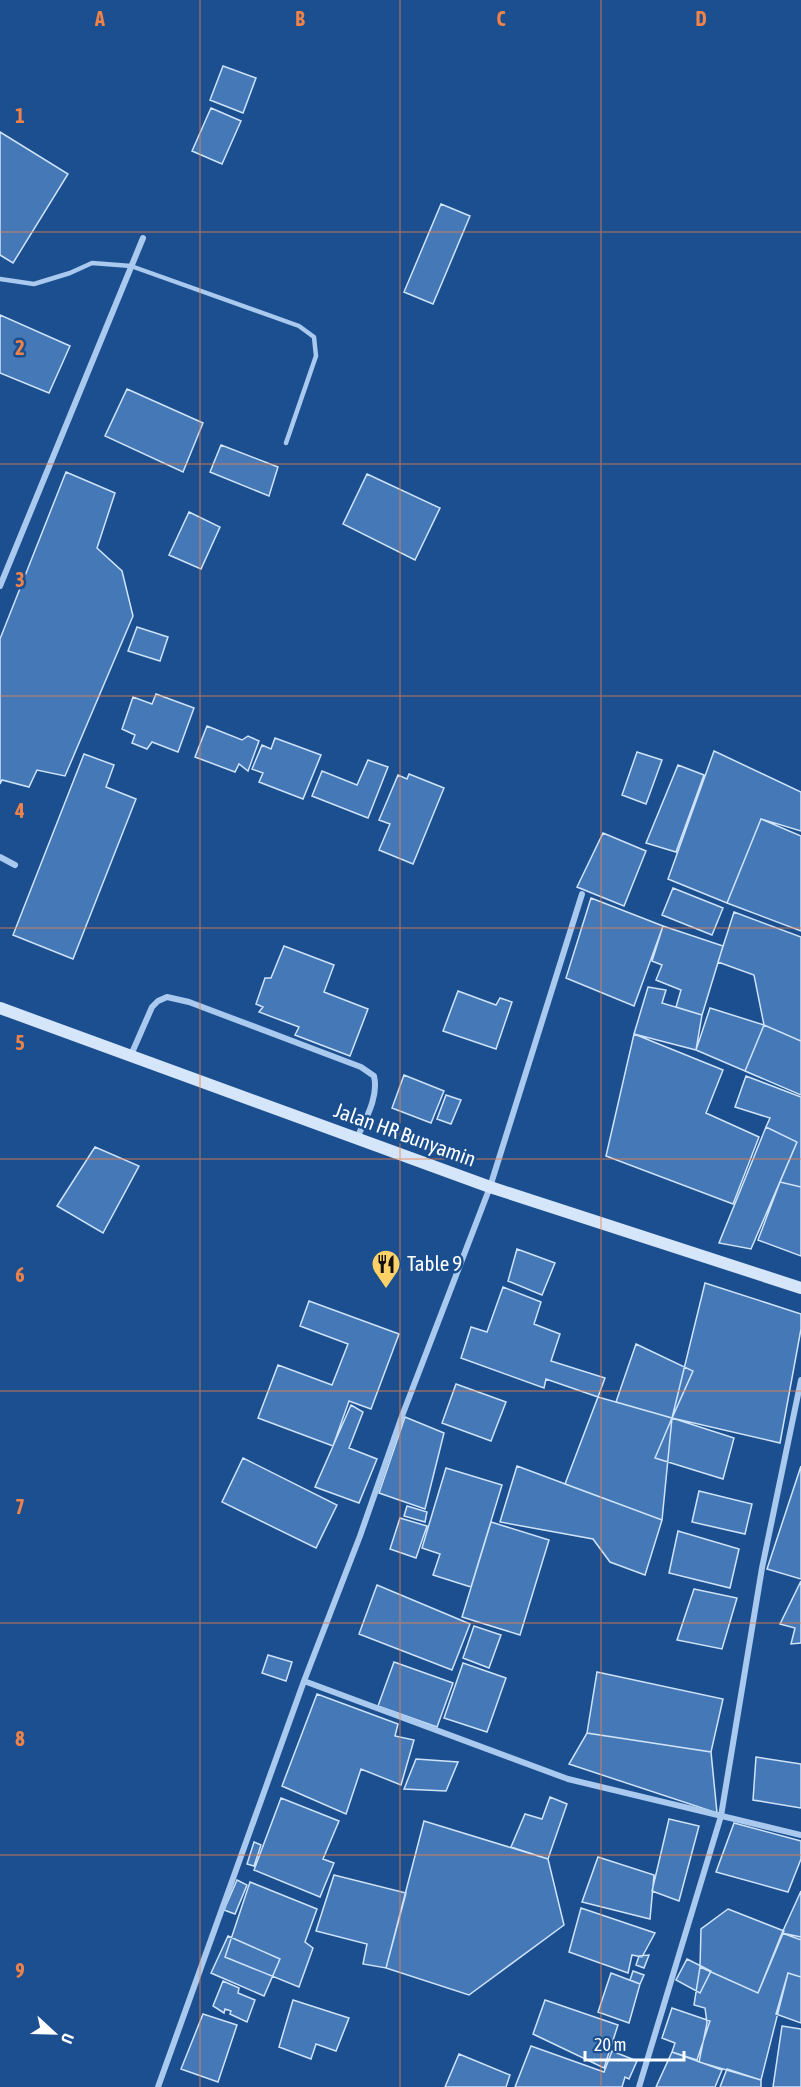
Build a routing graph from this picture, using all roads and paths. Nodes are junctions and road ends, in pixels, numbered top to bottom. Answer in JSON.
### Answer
{"nodes":[{"id":1,"x":143,"y":238,"type":"dead end"},
{"id":2,"x":131,"y":266,"type":"junction"},
{"id":3,"x":0,"y":279,"type":"edge"},
{"id":4,"x":286,"y":443,"type":"dead end"},
{"id":5,"x":0,"y":586,"type":"edge"},
{"id":6,"x":0,"y":857,"type":"edge"},
{"id":7,"x":15,"y":865,"type":"dead end"},
{"id":8,"x":582,"y":894,"type":"dead end"},
{"id":9,"x":0,"y":1008,"type":"edge"},
{"id":10,"x":130,"y":1056,"type":"junction"},
{"id":11,"x":357,"y":1138,"type":"junction"},
{"id":12,"x":490,"y":1188,"type":"junction"},
{"id":13,"x":801,"y":1288,"type":"edge"},
{"id":14,"x":801,"y":1380,"type":"edge"},
{"id":15,"x":303,"y":1681,"type":"junction"},
{"id":16,"x":721,"y":1816,"type":"junction"},
{"id":17,"x":801,"y":1835,"type":"edge"},
{"id":18,"x":158,"y":2087,"type":"edge"},
{"id":19,"x":639,"y":2087,"type":"edge"}],
"edges":[{"from":1,"to":2,"type":"street"},
{"from":2,"to":3,"type":"lane"},
{"from":2,"to":4,"type":"lane"},
{"from":2,"to":5,"type":"street"},
{"from":6,"to":7,"type":"street"},
{"from":8,"to":12,"type":"street"},
{"from":9,"to":10,"type":"main road","name":"Jalan HR Bunyamin"},
{"from":10,"to":11,"type":"main road","name":"Jalan HR Bunyamin"},
{"from":10,"to":11,"type":"street"},
{"from":11,"to":12,"type":"main road","name":"Jalan HR Bunyamin"},
{"from":12,"to":13,"type":"main road","name":"Jalan HR Bunyamin"},
{"from":12,"to":15,"type":"street"},
{"from":14,"to":16,"type":"street"},
{"from":15,"to":16,"type":"street"},
{"from":15,"to":18,"type":"street"},
{"from":16,"to":17,"type":"street"},
{"from":16,"to":19,"type":"street"}]}
